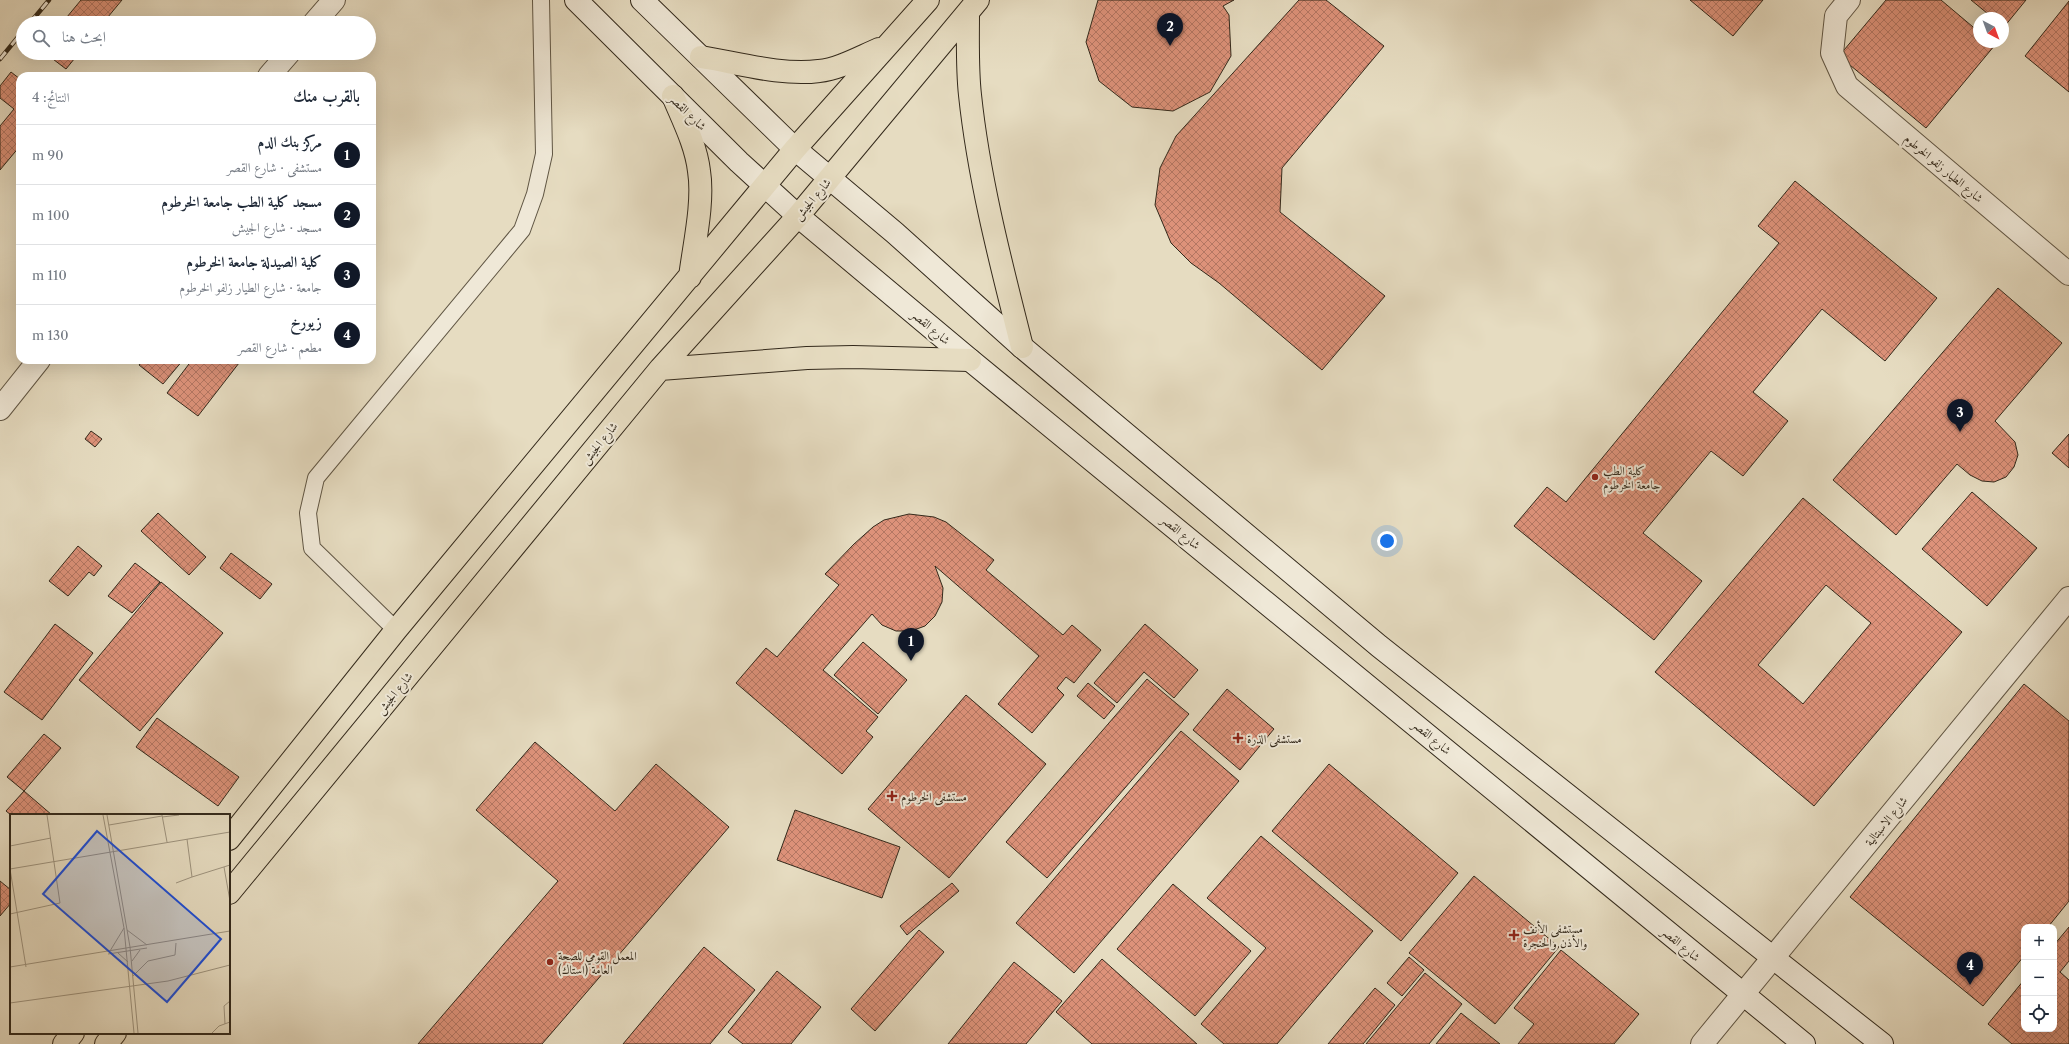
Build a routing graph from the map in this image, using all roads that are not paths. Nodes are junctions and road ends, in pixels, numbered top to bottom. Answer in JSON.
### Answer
{"nodes":[{"id":1,"x":334,"y":0,"type":"edge"},
{"id":2,"x":541,"y":0,"type":"edge"},
{"id":3,"x":576,"y":0,"type":"edge"},
{"id":4,"x":642,"y":0,"type":"edge"},
{"id":5,"x":928,"y":0,"type":"edge"},
{"id":6,"x":1849,"y":0,"type":"edge"},
{"id":7,"x":973,"y":7,"type":"edge"},
{"id":8,"x":320,"y":16,"type":"edge"},
{"id":9,"x":887,"y":45,"type":"junction"},
{"id":10,"x":701,"y":56,"type":"junction"},
{"id":11,"x":283,"y":60,"type":"edge"},
{"id":12,"x":272,"y":72,"type":"edge"},
{"id":13,"x":673,"y":96,"type":"junction"},
{"id":14,"x":795,"y":149,"type":"junction"},
{"id":15,"x":830,"y":178,"type":"junction"},
{"id":16,"x":765,"y":185,"type":"junction"},
{"id":17,"x":798,"y":216,"type":"junction"},
{"id":18,"x":2069,"y":274,"type":"edge"},
{"id":19,"x":690,"y":278,"type":"junction"},
{"id":20,"x":1022,"y":347,"type":"junction"},
{"id":21,"x":970,"y":360,"type":"junction"},
{"id":22,"x":35,"y":364,"type":"edge"},
{"id":23,"x":660,"y":369,"type":"junction"},
{"id":24,"x":0,"y":409,"type":"edge"},
{"id":25,"x":2069,"y":598,"type":"edge"},
{"id":26,"x":396,"y":630,"type":"junction"},
{"id":27,"x":230,"y":838,"type":"edge"},
{"id":28,"x":230,"y":893,"type":"edge"},
{"id":29,"x":1773,"y":958,"type":"junction"},
{"id":30,"x":1742,"y":995,"type":"junction"},
{"id":31,"x":72,"y":1034,"type":"edge"},
{"id":32,"x":114,"y":1034,"type":"edge"},
{"id":33,"x":64,"y":1044,"type":"edge"},
{"id":34,"x":106,"y":1044,"type":"edge"},
{"id":35,"x":1702,"y":1044,"type":"edge"},
{"id":36,"x":1804,"y":1044,"type":"edge"},
{"id":37,"x":1882,"y":1044,"type":"edge"}],
"edges":[{"from":1,"to":8,"type":"main road"},
{"from":2,"to":26,"type":"lane"},
{"from":3,"to":13,"type":"main road","name":"شارع القصر"},
{"from":4,"to":10,"type":"main road"},
{"from":5,"to":9,"type":"highway"},
{"from":6,"to":18,"type":"main road","name":"شارع الطيار زلفو الخرطوم"},
{"from":7,"to":15,"type":"highway","name":"شارع الجيش"},
{"from":7,"to":20,"type":"highway"},
{"from":9,"to":10,"type":"highway"},
{"from":9,"to":14,"type":"highway"},
{"from":10,"to":14,"type":"main road"},
{"from":11,"to":12,"type":"main road"},
{"from":13,"to":16,"type":"main road","name":"شارع القصر"},
{"from":13,"to":19,"type":"highway"},
{"from":14,"to":15,"type":"main road"},
{"from":14,"to":16,"type":"highway"},
{"from":15,"to":17,"type":"highway","name":"شارع الجيش"},
{"from":15,"to":20,"type":"main road"},
{"from":16,"to":17,"type":"main road","name":"شارع القصر"},
{"from":16,"to":19,"type":"highway"},
{"from":17,"to":21,"type":"main road","name":"شارع القصر"},
{"from":17,"to":23,"type":"highway","name":"شارع الجيش"},
{"from":19,"to":26,"type":"highway"},
{"from":20,"to":29,"type":"main road"},
{"from":21,"to":23,"type":"highway"},
{"from":21,"to":30,"type":"main road","name":"شارع القصر"},
{"from":22,"to":24,"type":"main road"},
{"from":23,"to":28,"type":"highway","name":"شارع الجيش"},
{"from":25,"to":29,"type":"main road","name":"شارع الاسبتالية"},
{"from":26,"to":27,"type":"highway"},
{"from":29,"to":30,"type":"main road","name":"شارع الاسبتالية"},
{"from":29,"to":37,"type":"main road"},
{"from":30,"to":35,"type":"main road","name":"شارع الاسبتالية"},
{"from":30,"to":36,"type":"main road","name":"شارع القصر"},
{"from":31,"to":33,"type":"highway"},
{"from":32,"to":34,"type":"highway"}]}
